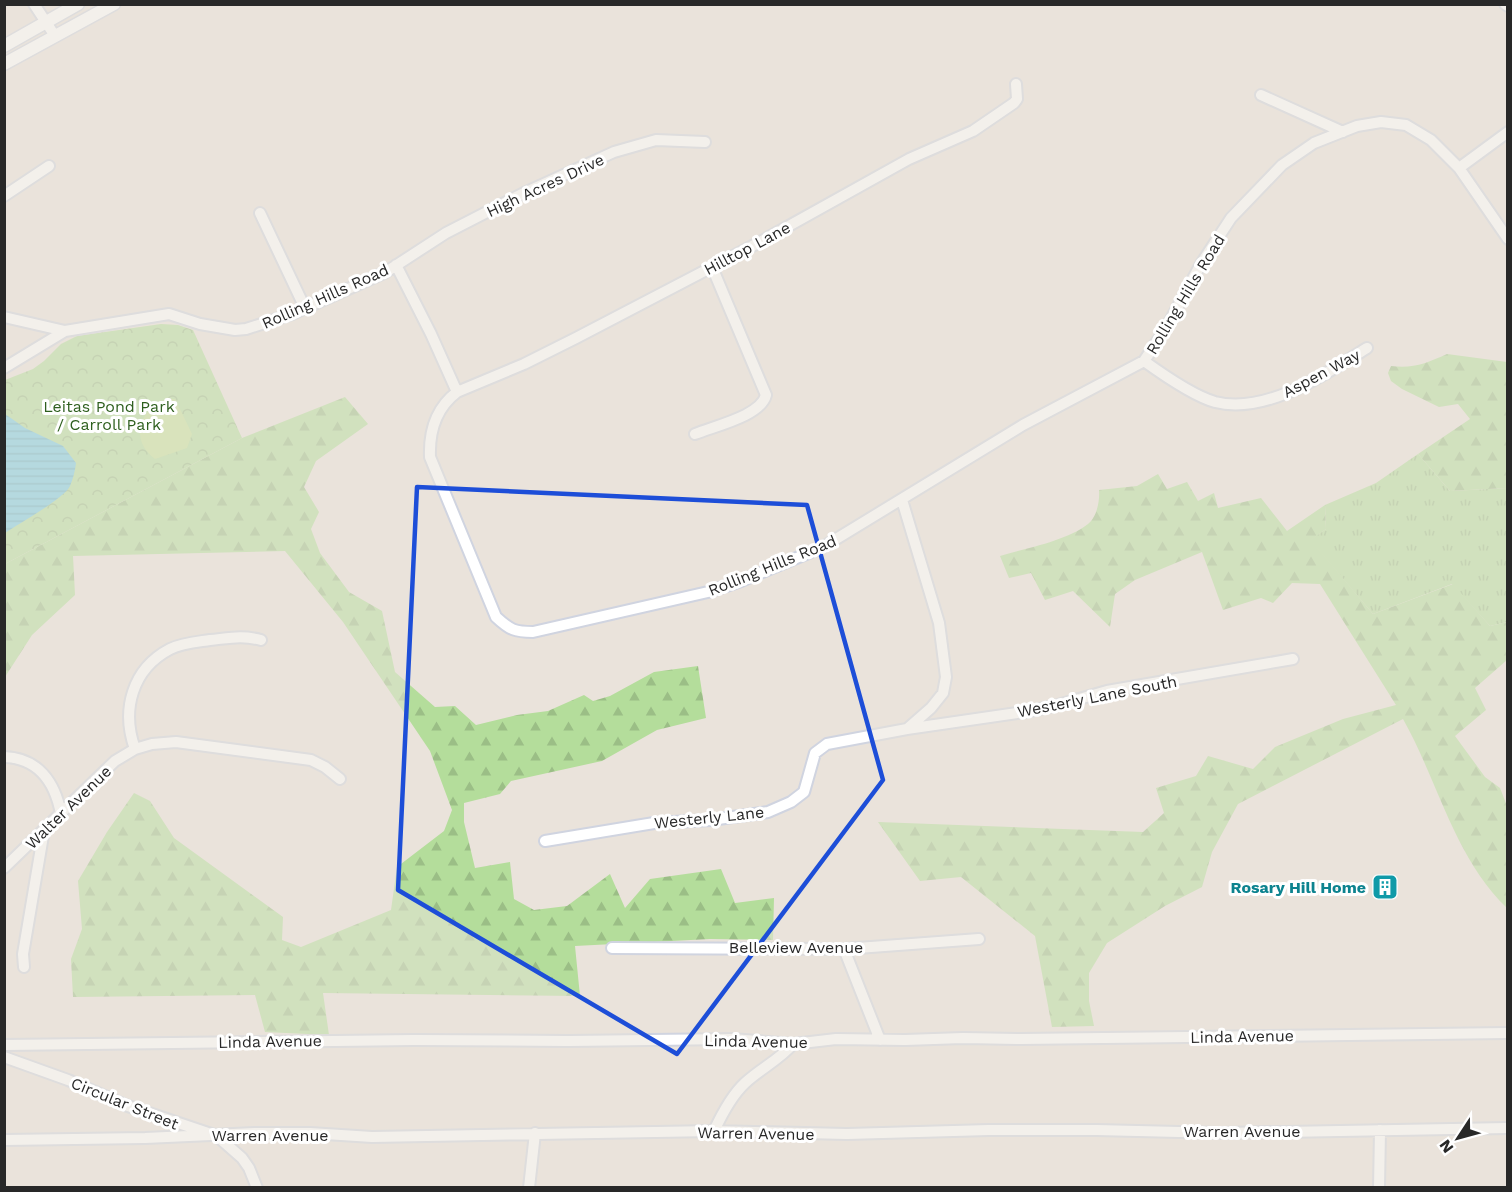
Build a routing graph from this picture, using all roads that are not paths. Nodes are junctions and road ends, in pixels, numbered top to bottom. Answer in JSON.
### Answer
{"nodes":[{"id":1,"x":34,"y":4,"type":"edge"},
{"id":2,"x":78,"y":4,"type":"edge"},
{"id":3,"x":114,"y":4,"type":"edge"},
{"id":4,"x":46,"y":22,"type":"junction"},
{"id":5,"x":55,"y":36,"type":"junction"},
{"id":6,"x":4,"y":46,"type":"edge"},
{"id":7,"x":4,"y":64,"type":"edge"},
{"id":8,"x":1016,"y":84,"type":"dead end"},
{"id":9,"x":1261,"y":95,"type":"dead end"},
{"id":10,"x":1343,"y":132,"type":"junction"},
{"id":11,"x":1508,"y":132,"type":"edge"},
{"id":12,"x":705,"y":142,"type":"dead end"},
{"id":13,"x":49,"y":166,"type":"dead end"},
{"id":14,"x":1459,"y":168,"type":"junction"},
{"id":15,"x":4,"y":196,"type":"edge"},
{"id":16,"x":260,"y":213,"type":"dead end"},
{"id":17,"x":1508,"y":238,"type":"edge"},
{"id":18,"x":396,"y":265,"type":"junction"},
{"id":19,"x":712,"y":267,"type":"junction"},
{"id":20,"x":304,"y":308,"type":"junction"},
{"id":21,"x":4,"y":317,"type":"edge"},
{"id":22,"x":65,"y":331,"type":"junction"},
{"id":23,"x":1367,"y":348,"type":"dead end"},
{"id":24,"x":1144,"y":362,"type":"junction"},
{"id":25,"x":4,"y":368,"type":"edge"},
{"id":26,"x":457,"y":392,"type":"junction"},
{"id":27,"x":695,"y":434,"type":"dead end"},
{"id":28,"x":902,"y":500,"type":"junction"},
{"id":29,"x":261,"y":640,"type":"dead end"},
{"id":30,"x":1293,"y":659,"type":"dead end"},
{"id":31,"x":973,"y":719,"type":"joint"},
{"id":32,"x":906,"y":729,"type":"junction"},
{"id":33,"x":135,"y":749,"type":"junction"},
{"id":34,"x":4,"y":757,"type":"edge"},
{"id":35,"x":340,"y":779,"type":"dead end"},
{"id":36,"x":61,"y":814,"type":"junction"},
{"id":37,"x":44,"y":830,"type":"junction"},
{"id":38,"x":545,"y":841,"type":"dead end"},
{"id":39,"x":4,"y":868,"type":"edge"},
{"id":40,"x":979,"y":939,"type":"dead end"},
{"id":41,"x":612,"y":948,"type":"dead end"},
{"id":42,"x":844,"y":949,"type":"junction"},
{"id":43,"x":24,"y":967,"type":"dead end"},
{"id":44,"x":1508,"y":1032,"type":"edge"},
{"id":45,"x":880,"y":1040,"type":"junction"},
{"id":46,"x":792,"y":1044,"type":"junction"},
{"id":47,"x":4,"y":1045,"type":"edge"},
{"id":48,"x":4,"y":1057,"type":"edge"},
{"id":49,"x":1508,"y":1128,"type":"edge"},
{"id":50,"x":1380,"y":1130,"type":"junction"},
{"id":51,"x":714,"y":1131,"type":"junction"},
{"id":52,"x":535,"y":1133,"type":"junction"},
{"id":53,"x":217,"y":1136,"type":"junction"},
{"id":54,"x":4,"y":1140,"type":"edge"},
{"id":55,"x":257,"y":1188,"type":"edge"},
{"id":56,"x":529,"y":1188,"type":"edge"},
{"id":57,"x":1379,"y":1188,"type":"edge"}],
"edges":[{"from":1,"to":4,"type":"street"},
{"from":2,"to":4,"type":"street"},
{"from":3,"to":5,"type":"street"},
{"from":4,"to":5,"type":"street"},
{"from":4,"to":6,"type":"street"},
{"from":5,"to":7,"type":"street"},
{"from":8,"to":19,"type":"street","name":"Hilltop Lane"},
{"from":9,"to":10,"type":"street"},
{"from":10,"to":14,"type":"street","name":"Rolling Hills Road"},
{"from":10,"to":24,"type":"street","name":"Rolling Hills Road"},
{"from":11,"to":14,"type":"street"},
{"from":12,"to":18,"type":"street","name":"High Acres Drive"},
{"from":13,"to":15,"type":"street"},
{"from":14,"to":17,"type":"street","name":"Rolling Hills Road"},
{"from":16,"to":20,"type":"street"},
{"from":18,"to":20,"type":"street","name":"Rolling Hills Road"},
{"from":18,"to":26,"type":"street","name":"Rolling Hills Road"},
{"from":19,"to":26,"type":"street","name":"Hilltop Lane"},
{"from":19,"to":27,"type":"street"},
{"from":20,"to":22,"type":"street","name":"Rolling Hills Road"},
{"from":21,"to":22,"type":"street","name":"Rolling Hills Road"},
{"from":22,"to":25,"type":"street","name":"Rolling Hills Road"},
{"from":23,"to":24,"type":"street","name":"Aspen Way"},
{"from":24,"to":28,"type":"street","name":"Rolling Hills Road"},
{"from":26,"to":28,"type":"street","name":"Rolling Hills Road"},
{"from":28,"to":32,"type":"street","name":"Westerly Lane"},
{"from":29,"to":33,"type":"street"},
{"from":30,"to":31,"type":"street","name":"Westerly Lane South"},
{"from":31,"to":32,"type":"street","name":"Westerly Lane"},
{"from":32,"to":38,"type":"street","name":"Westerly Lane"},
{"from":33,"to":35,"type":"street"},
{"from":33,"to":36,"type":"street","name":"Walter Avenue"},
{"from":34,"to":36,"type":"street"},
{"from":36,"to":37,"type":"street","name":"Walter Avenue"},
{"from":37,"to":39,"type":"street","name":"Walter Avenue"},
{"from":37,"to":43,"type":"street"},
{"from":40,"to":42,"type":"street","name":"Belleview Avenue"},
{"from":41,"to":42,"type":"street","name":"Belleview Avenue"},
{"from":42,"to":45,"type":"street"},
{"from":44,"to":45,"type":"street","name":"Linda Avenue"},
{"from":45,"to":46,"type":"street","name":"Linda Avenue"},
{"from":46,"to":47,"type":"street","name":"Linda Avenue"},
{"from":46,"to":51,"type":"street"},
{"from":48,"to":53,"type":"street","name":"Circular Street"},
{"from":49,"to":50,"type":"street","name":"Warren Avenue"},
{"from":50,"to":51,"type":"street","name":"Warren Avenue"},
{"from":50,"to":57,"type":"street"},
{"from":51,"to":52,"type":"street","name":"Warren Avenue"},
{"from":52,"to":53,"type":"street","name":"Warren Avenue"},
{"from":52,"to":56,"type":"street"},
{"from":53,"to":54,"type":"street","name":"Warren Avenue"},
{"from":53,"to":55,"type":"street","name":"Circular Street"}]}
